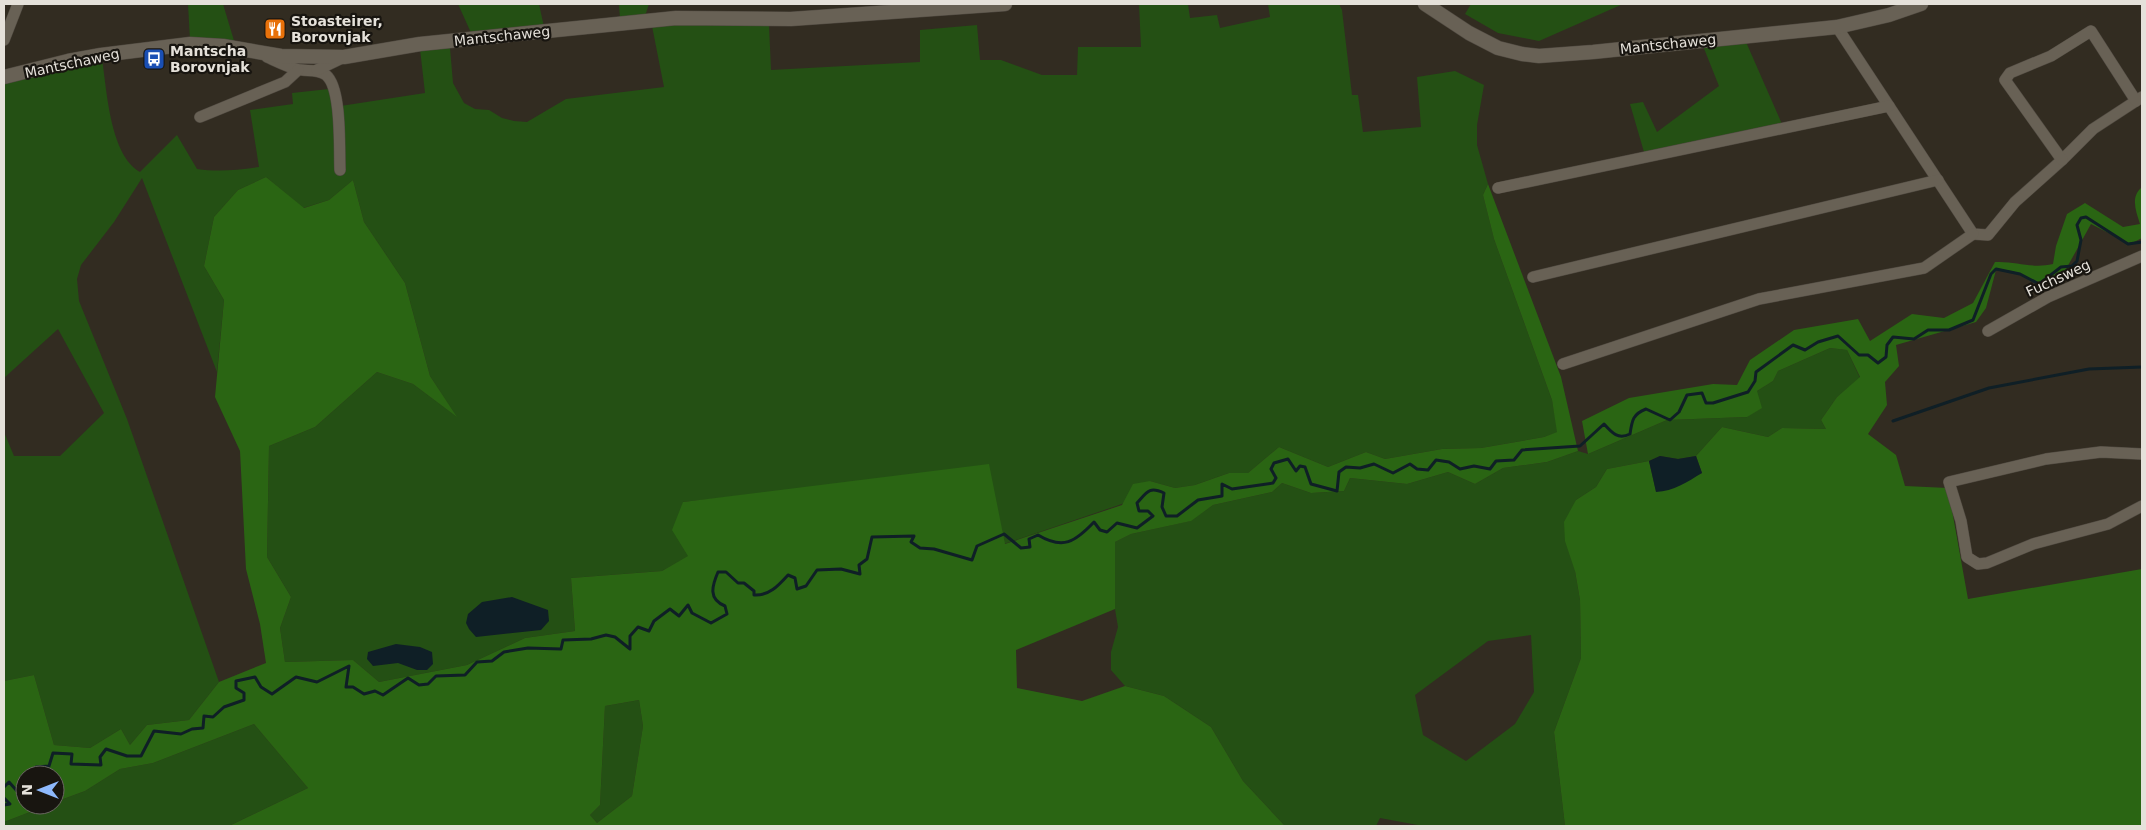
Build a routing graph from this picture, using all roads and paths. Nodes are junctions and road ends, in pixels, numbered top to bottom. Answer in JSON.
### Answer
{"nodes":[{"id":1,"x":18,"y":4,"type":"edge"},
{"id":2,"x":1005,"y":4,"type":"edge"},
{"id":3,"x":1425,"y":4,"type":"edge"},
{"id":4,"x":1921,"y":4,"type":"edge"},
{"id":5,"x":1837,"y":27,"type":"junction"},
{"id":6,"x":4,"y":40,"type":"edge"},
{"id":7,"x":252,"y":51,"type":"junction"},
{"id":8,"x":344,"y":57,"type":"junction"},
{"id":9,"x":298,"y":70,"type":"junction"},
{"id":10,"x":317,"y":70,"type":"junction"},
{"id":11,"x":4,"y":78,"type":"edge"},
{"id":12,"x":2139,"y":100,"type":"edge"},
{"id":13,"x":1889,"y":106,"type":"junction"},
{"id":14,"x":200,"y":117,"type":"dead end"},
{"id":15,"x":2062,"y":160,"type":"junction"},
{"id":16,"x":340,"y":170,"type":"dead end"},
{"id":17,"x":1938,"y":180,"type":"junction"},
{"id":18,"x":1498,"y":188,"type":"dead end"},
{"id":19,"x":1973,"y":234,"type":"junction"},
{"id":20,"x":2142,"y":256,"type":"edge"},
{"id":21,"x":1533,"y":277,"type":"dead end"},
{"id":22,"x":1988,"y":331,"type":"dead end"},
{"id":23,"x":1563,"y":364,"type":"dead end"},
{"id":24,"x":2142,"y":454,"type":"edge"},
{"id":25,"x":2142,"y":506,"type":"edge"}],
"edges":[{"from":1,"to":6,"type":"street"},
{"from":2,"to":8,"type":"street","name":"Mantschaweg"},
{"from":3,"to":5,"type":"street","name":"Mantschaweg"},
{"from":4,"to":5,"type":"street","name":"Mantschaweg"},
{"from":5,"to":13,"type":"street"},
{"from":7,"to":8,"type":"street","name":"Mantschaweg"},
{"from":7,"to":9,"type":"street"},
{"from":7,"to":11,"type":"street","name":"Mantschaweg"},
{"from":8,"to":10,"type":"street"},
{"from":9,"to":10,"type":"street"},
{"from":9,"to":14,"type":"street"},
{"from":10,"to":16,"type":"street"},
{"from":12,"to":15,"type":"street"},
{"from":12,"to":15,"type":"street"},
{"from":13,"to":17,"type":"street"},
{"from":13,"to":18,"type":"street"},
{"from":15,"to":19,"type":"street"},
{"from":17,"to":19,"type":"street"},
{"from":17,"to":21,"type":"street"},
{"from":19,"to":23,"type":"street"},
{"from":20,"to":22,"type":"street","name":"Fuchsweg"},
{"from":24,"to":25,"type":"street"}]}
